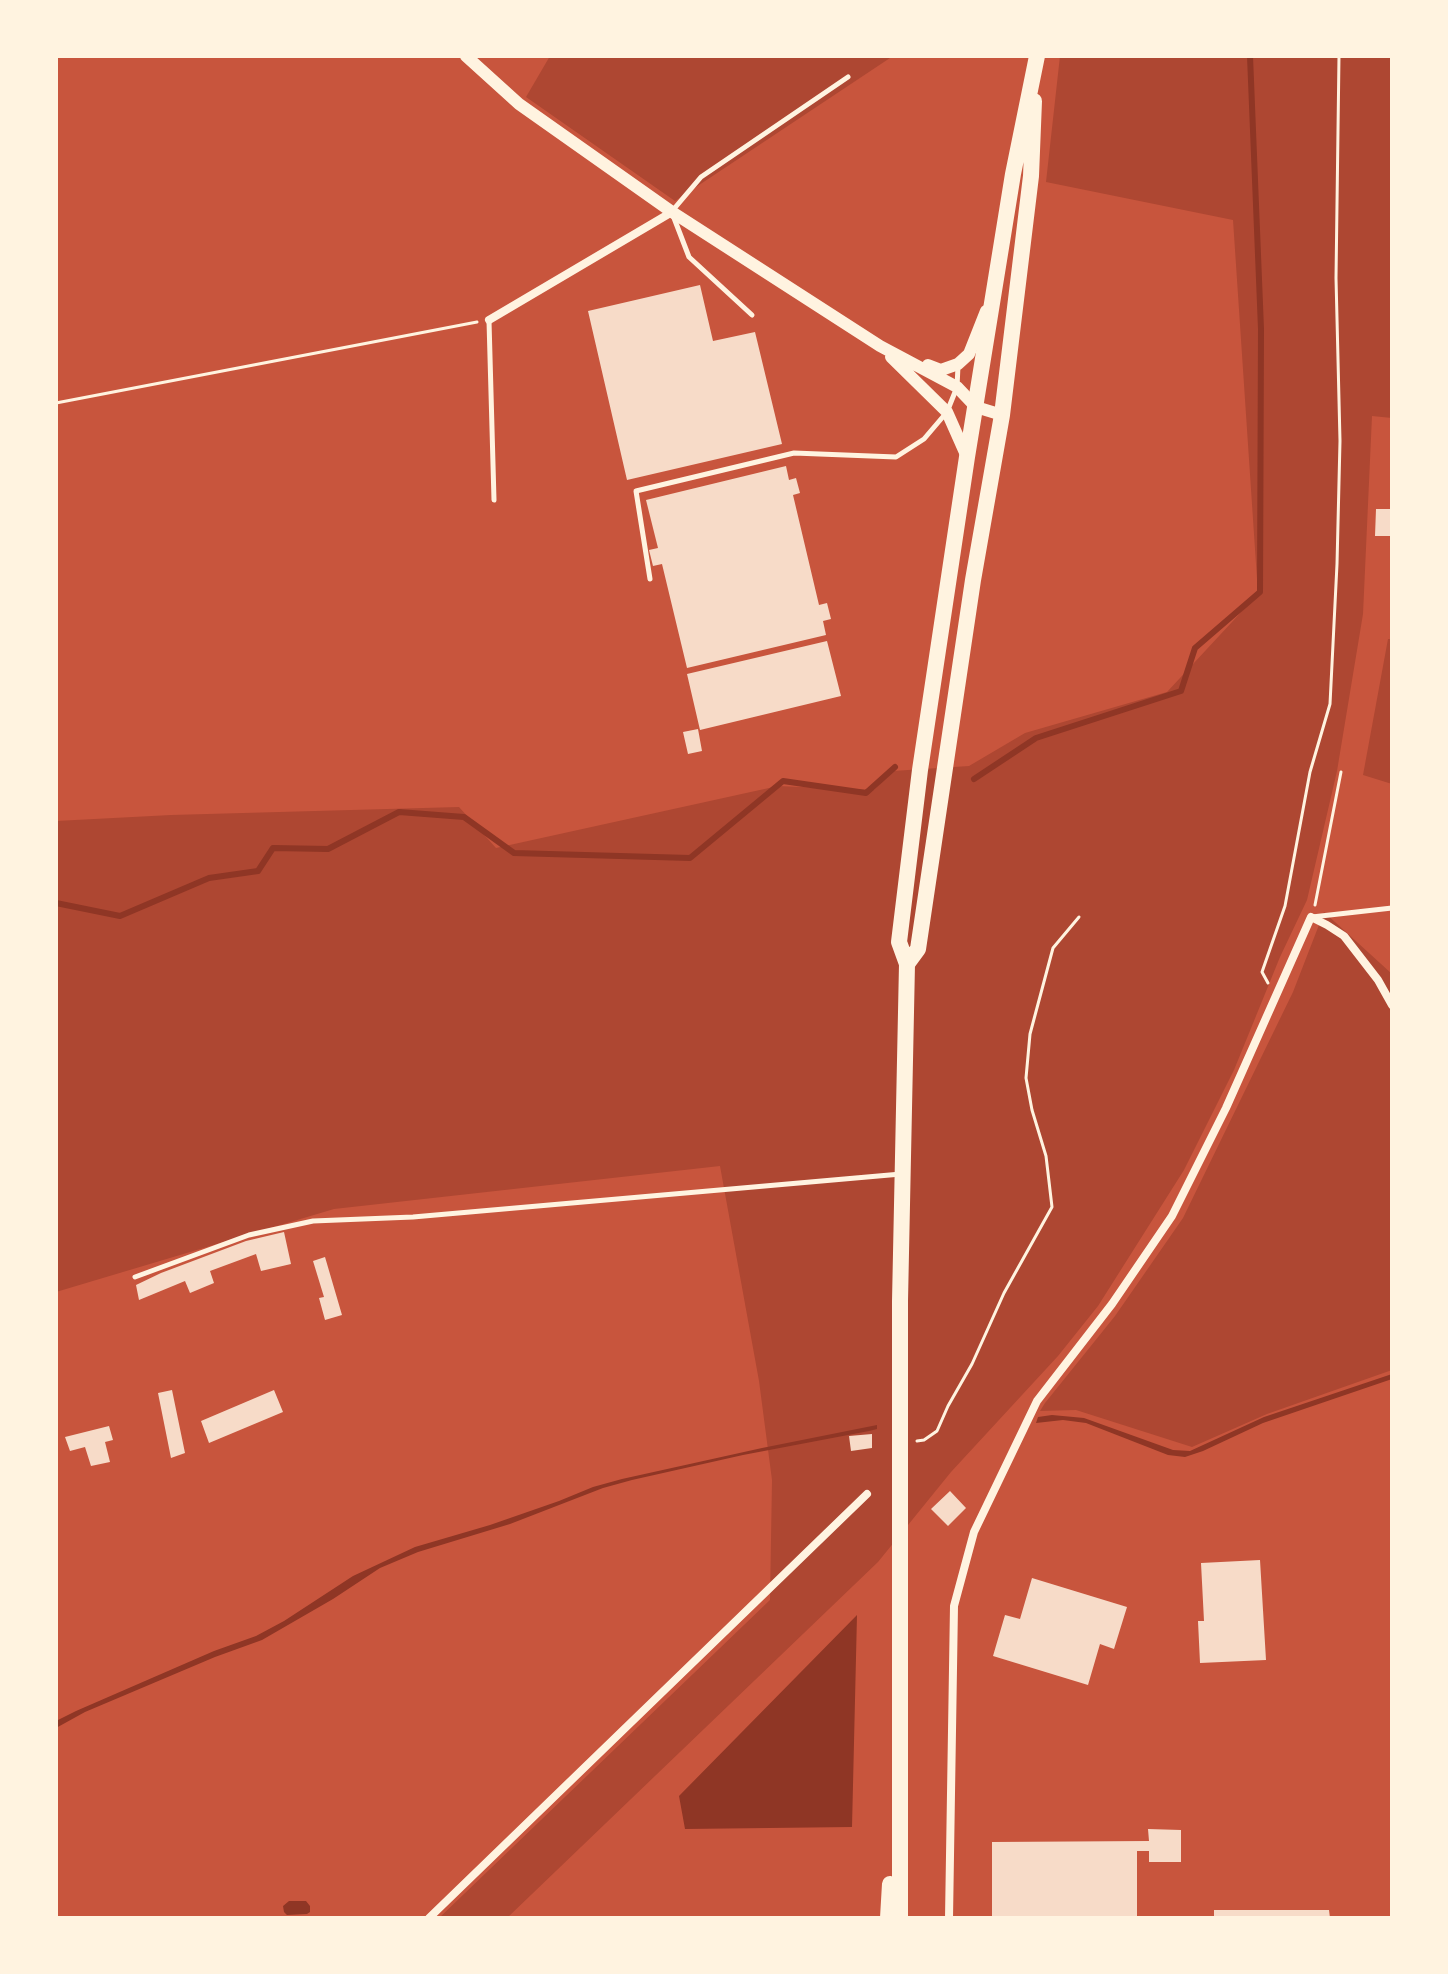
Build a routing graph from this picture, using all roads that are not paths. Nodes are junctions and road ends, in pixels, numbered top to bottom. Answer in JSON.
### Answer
{"nodes":[{"id":1,"x":466,"y":56,"type":"edge"},
{"id":2,"x":1037,"y":56,"type":"edge"},
{"id":3,"x":1034,"y":76,"type":"junction"},
{"id":4,"x":848,"y":77,"type":"dead end"},
{"id":5,"x":672,"y":212,"type":"junction"},
{"id":6,"x":995,"y":289,"type":"junction"},
{"id":7,"x":752,"y":315,"type":"dead end"},
{"id":8,"x":489,"y":320,"type":"joint"},
{"id":9,"x":880,"y":346,"type":"junction"},
{"id":10,"x":958,"y":364,"type":"junction"},
{"id":11,"x":957,"y":387,"type":"junction"},
{"id":12,"x":976,"y":407,"type":"junction"},
{"id":13,"x":947,"y":412,"type":"junction"},
{"id":14,"x":1002,"y":415,"type":"junction"},
{"id":15,"x":967,"y":457,"type":"junction"},
{"id":16,"x":494,"y":500,"type":"dead end"},
{"id":17,"x":650,"y":579,"type":"dead end"},
{"id":18,"x":1392,"y":908,"type":"edge"},
{"id":19,"x":1311,"y":917,"type":"junction"},
{"id":20,"x":907,"y":964,"type":"junction"},
{"id":21,"x":1392,"y":1005,"type":"edge"},
{"id":22,"x":902,"y":1174,"type":"junction"},
{"id":23,"x":135,"y":1277,"type":"dead end"},
{"id":24,"x":867,"y":1494,"type":"dead end"},
{"id":25,"x":900,"y":1751,"type":"junction"},
{"id":26,"x":429,"y":1918,"type":"edge"},
{"id":27,"x":888,"y":1918,"type":"edge"},
{"id":28,"x":900,"y":1918,"type":"edge"},
{"id":29,"x":949,"y":1918,"type":"edge"}],
"edges":[{"from":1,"to":5,"type":"street"},
{"from":2,"to":3,"type":"main road"},
{"from":3,"to":6,"type":"main road"},
{"from":3,"to":14,"type":"main road"},
{"from":4,"to":5,"type":"lane"},
{"from":5,"to":7,"type":"lane"},
{"from":5,"to":8,"type":"street"},
{"from":5,"to":9,"type":"street"},
{"from":6,"to":10,"type":"street"},
{"from":6,"to":12,"type":"main road"},
{"from":8,"to":16,"type":"lane"},
{"from":9,"to":10,"type":"street"},
{"from":9,"to":11,"type":"street"},
{"from":9,"to":13,"type":"street"},
{"from":10,"to":11,"type":"lane"},
{"from":11,"to":12,"type":"street"},
{"from":11,"to":13,"type":"lane"},
{"from":12,"to":13,"type":"street"},
{"from":12,"to":14,"type":"street"},
{"from":12,"to":15,"type":"main road"},
{"from":13,"to":15,"type":"street"},
{"from":13,"to":17,"type":"lane"},
{"from":14,"to":20,"type":"main road"},
{"from":15,"to":20,"type":"main road"},
{"from":18,"to":19,"type":"lane"},
{"from":19,"to":21,"type":"street"},
{"from":19,"to":29,"type":"street"},
{"from":20,"to":22,"type":"main road"},
{"from":22,"to":23,"type":"lane"},
{"from":22,"to":25,"type":"main road"},
{"from":24,"to":26,"type":"street"},
{"from":25,"to":27,"type":"main road"},
{"from":25,"to":28,"type":"main road"}]}
